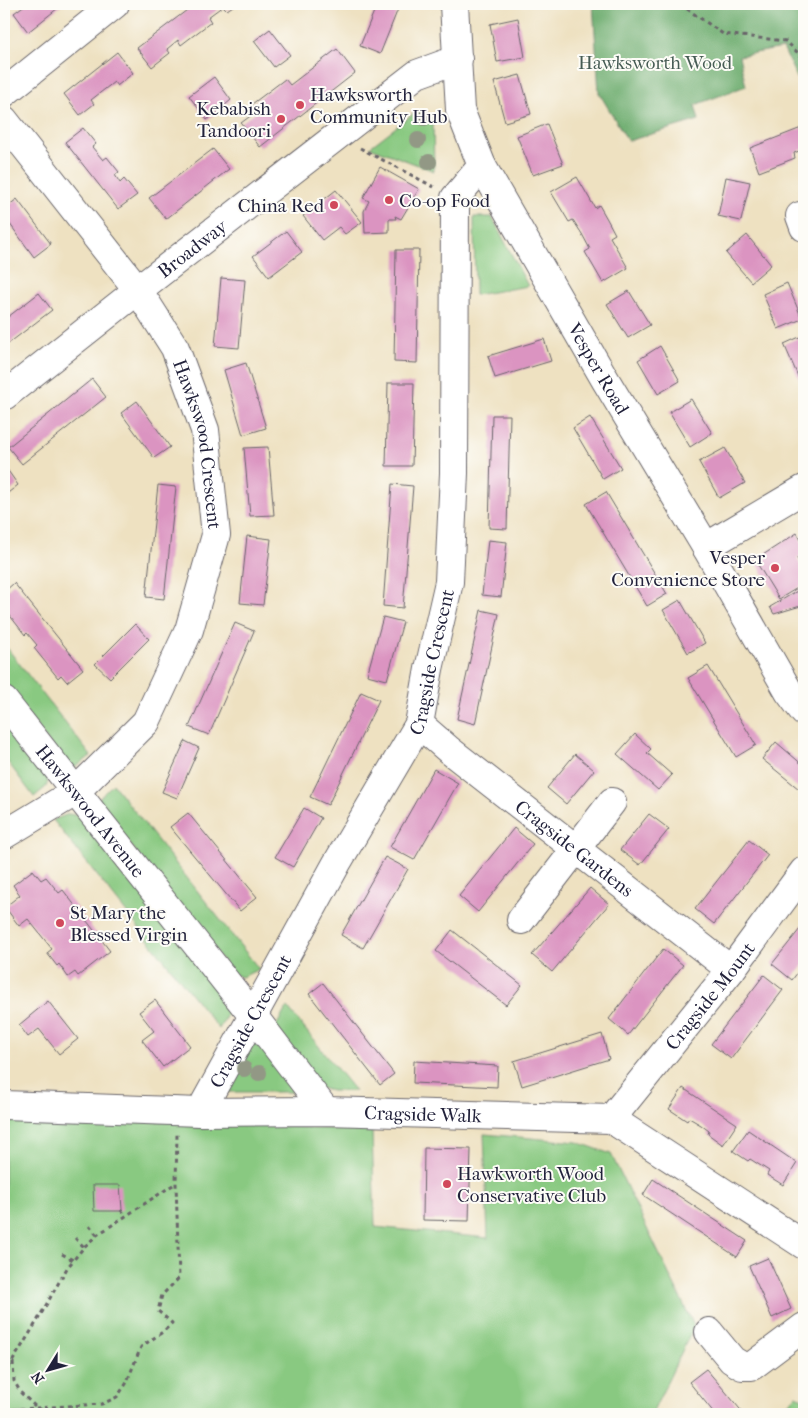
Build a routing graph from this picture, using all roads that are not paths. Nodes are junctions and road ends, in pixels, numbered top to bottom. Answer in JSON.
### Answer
{"nodes":[{"id":1,"x":115,"y":4,"type":"edge"},
{"id":2,"x":454,"y":4,"type":"edge"},
{"id":3,"x":458,"y":58,"type":"junction"},
{"id":4,"x":4,"y":93,"type":"edge"},
{"id":5,"x":4,"y":120,"type":"edge"},
{"id":6,"x":482,"y":166,"type":"junction"},
{"id":7,"x":138,"y":290,"type":"junction"},
{"id":8,"x":4,"y":396,"type":"edge"},
{"id":9,"x":804,"y":489,"type":"edge"},
{"id":10,"x":706,"y":547,"type":"junction"},
{"id":11,"x":4,"y":701,"type":"edge"},
{"id":12,"x":804,"y":712,"type":"edge"},
{"id":13,"x":419,"y":724,"type":"junction"},
{"id":14,"x":76,"y":792,"type":"junction"},
{"id":15,"x":612,"y":802,"type":"dead end"},
{"id":16,"x":4,"y":835,"type":"edge"},
{"id":17,"x":576,"y":849,"type":"junction"},
{"id":18,"x":804,"y":871,"type":"edge"},
{"id":19,"x":521,"y":920,"type":"dead end"},
{"id":20,"x":731,"y":970,"type":"junction"},
{"id":21,"x":254,"y":1017,"type":"junction"},
{"id":22,"x":4,"y":1105,"type":"edge"},
{"id":23,"x":326,"y":1111,"type":"junction"},
{"id":24,"x":189,"y":1112,"type":"junction"},
{"id":25,"x":611,"y":1119,"type":"junction"},
{"id":26,"x":804,"y":1245,"type":"edge"},
{"id":27,"x":804,"y":1327,"type":"edge"},
{"id":28,"x":709,"y":1332,"type":"dead end"}],
"edges":[{"from":1,"to":4,"type":"street"},
{"from":2,"to":3,"type":"street","name":"Vesper Road"},
{"from":3,"to":6,"type":"street","name":"Vesper Road"},
{"from":3,"to":7,"type":"street","name":"Broadway"},
{"from":5,"to":7,"type":"street","name":"Hawkswood Crescent"},
{"from":6,"to":10,"type":"street","name":"Vesper Road"},
{"from":6,"to":13,"type":"street","name":"Cragside Crescent"},
{"from":7,"to":8,"type":"street","name":"Broadway"},
{"from":7,"to":14,"type":"street","name":"Hawkswood Crescent"},
{"from":9,"to":10,"type":"street"},
{"from":10,"to":12,"type":"street","name":"Vesper Road"},
{"from":11,"to":14,"type":"street","name":"Hawkswood Avenue"},
{"from":13,"to":17,"type":"street","name":"Cragside Gardens"},
{"from":13,"to":21,"type":"street","name":"Cragside Crescent"},
{"from":14,"to":16,"type":"street","name":"Hawkswood Crescent"},
{"from":14,"to":21,"type":"street","name":"Hawkswood Avenue"},
{"from":15,"to":17,"type":"street"},
{"from":17,"to":19,"type":"street"},
{"from":17,"to":20,"type":"street","name":"Cragside Gardens"},
{"from":18,"to":20,"type":"street","name":"Cragside Mount"},
{"from":20,"to":25,"type":"street","name":"Cragside Mount"},
{"from":21,"to":23,"type":"street","name":"Hawkswood Avenue"},
{"from":21,"to":24,"type":"street","name":"Cragside Crescent"},
{"from":22,"to":24,"type":"street","name":"Cragside Walk"},
{"from":23,"to":24,"type":"street","name":"Cragside Walk"},
{"from":23,"to":25,"type":"street","name":"Cragside Walk"},
{"from":25,"to":26,"type":"street"},
{"from":27,"to":28,"type":"street"}]}
